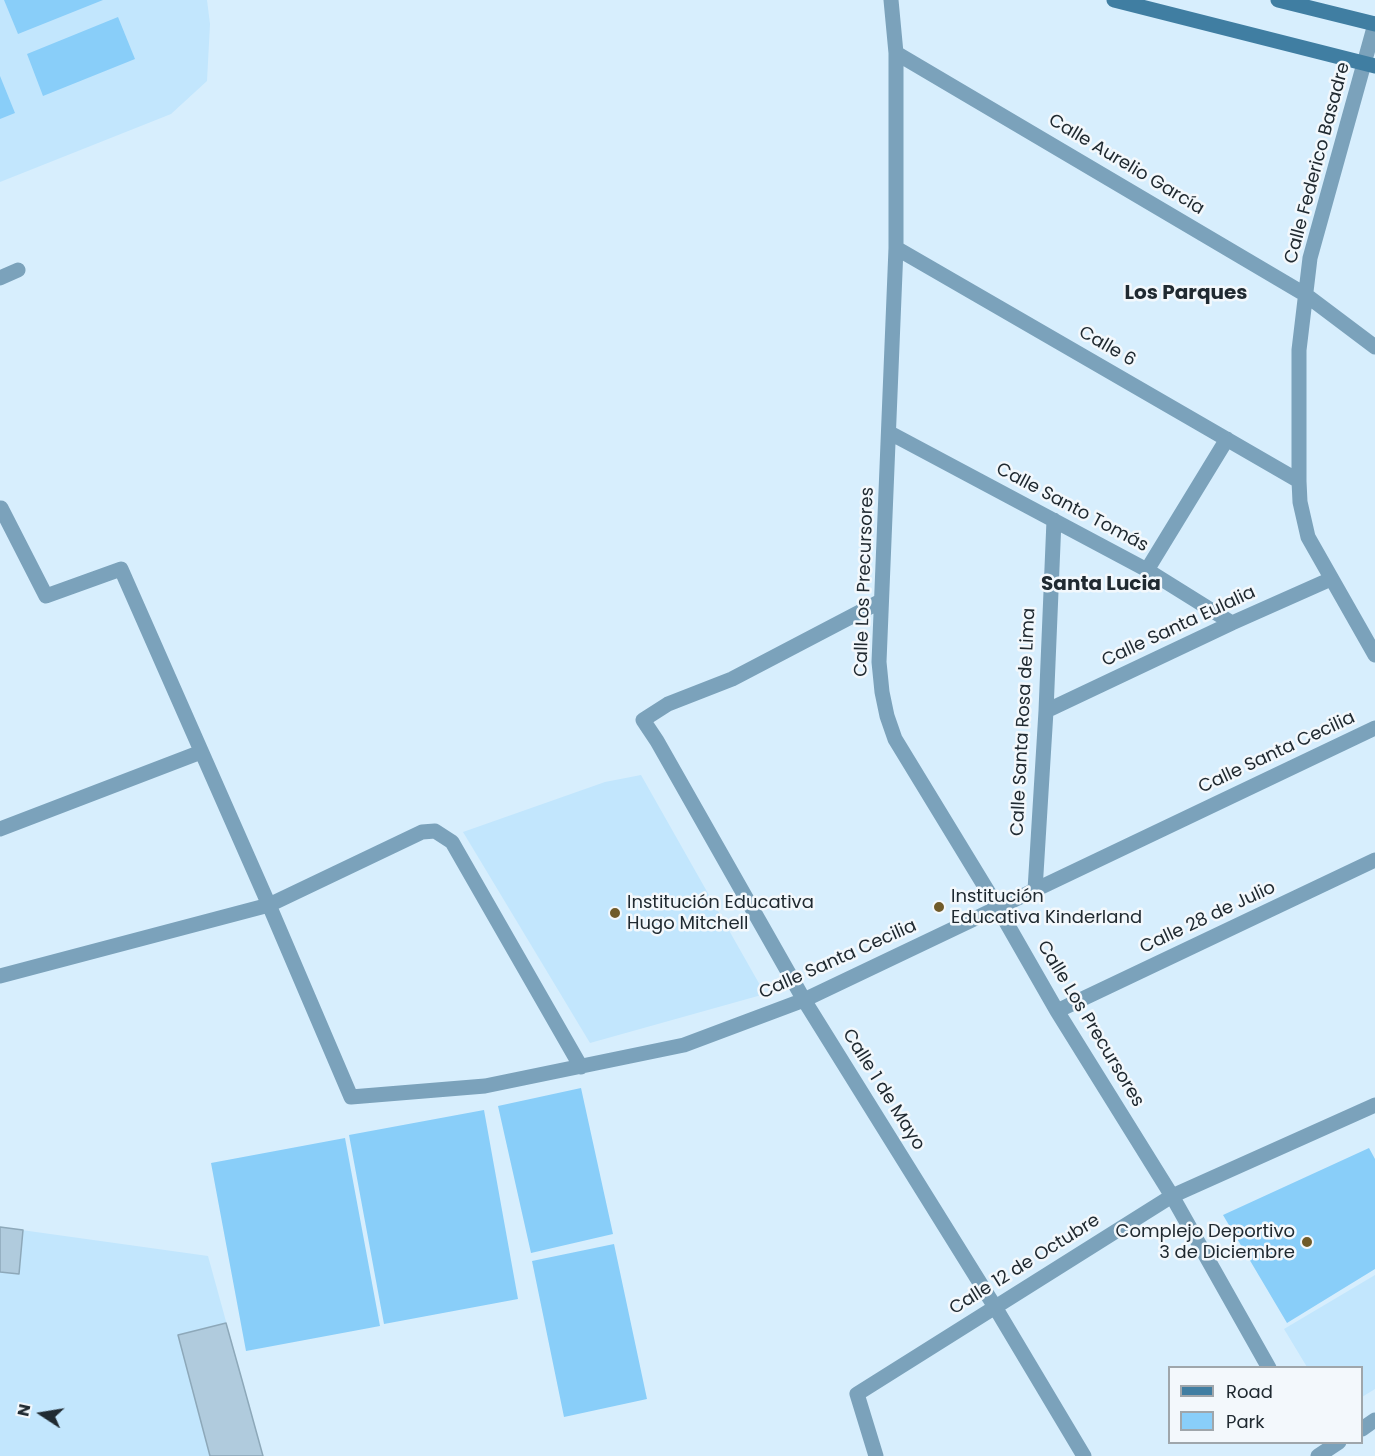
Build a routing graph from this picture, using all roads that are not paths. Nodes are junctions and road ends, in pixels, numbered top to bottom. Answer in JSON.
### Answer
{"nodes":[{"id":1,"x":891,"y":0,"type":"edge"},
{"id":2,"x":1114,"y":0,"type":"edge"},
{"id":3,"x":1278,"y":0,"type":"edge"},
{"id":4,"x":1375,"y":24,"type":"edge"},
{"id":5,"x":896,"y":53,"type":"junction"},
{"id":6,"x":1370,"y":65,"type":"edge"},
{"id":7,"x":896,"y":248,"type":"junction"},
{"id":8,"x":18,"y":270,"type":"dead end"},
{"id":9,"x":0,"y":278,"type":"edge"},
{"id":10,"x":1306,"y":295,"type":"junction"},
{"id":11,"x":1375,"y":347,"type":"edge"},
{"id":12,"x":890,"y":433,"type":"junction"},
{"id":13,"x":1227,"y":439,"type":"junction"},
{"id":14,"x":1299,"y":481,"type":"junction"},
{"id":15,"x":0,"y":507,"type":"edge"},
{"id":16,"x":1054,"y":520,"type":"junction"},
{"id":17,"x":1147,"y":570,"type":"junction"},
{"id":18,"x":1330,"y":579,"type":"junction"},
{"id":19,"x":881,"y":601,"type":"junction"},
{"id":20,"x":1232,"y":623,"type":"junction"},
{"id":21,"x":1375,"y":655,"type":"edge"},
{"id":22,"x":1046,"y":711,"type":"junction"},
{"id":23,"x":1375,"y":728,"type":"edge"},
{"id":24,"x":201,"y":752,"type":"junction"},
{"id":25,"x":0,"y":829,"type":"edge"},
{"id":26,"x":1375,"y":860,"type":"edge"},
{"id":27,"x":1035,"y":890,"type":"junction"},
{"id":28,"x":269,"y":905,"type":"junction"},
{"id":29,"x":998,"y":908,"type":"junction"},
{"id":30,"x":0,"y":976,"type":"edge"},
{"id":31,"x":804,"y":1000,"type":"junction"},
{"id":32,"x":1057,"y":1011,"type":"junction"},
{"id":33,"x":581,"y":1066,"type":"junction"},
{"id":34,"x":1375,"y":1105,"type":"edge"},
{"id":35,"x":1172,"y":1196,"type":"junction"},
{"id":36,"x":995,"y":1307,"type":"junction"},
{"id":37,"x":1268,"y":1366,"type":"edge"},
{"id":38,"x":1337,"y":1444,"type":"edge"},
{"id":39,"x":876,"y":1456,"type":"edge"},
{"id":40,"x":1084,"y":1456,"type":"edge"},
{"id":41,"x":1318,"y":1456,"type":"edge"}],
"edges":[{"from":1,"to":5,"type":"street"},
{"from":2,"to":6,"type":"street"},
{"from":3,"to":4,"type":"street"},
{"from":4,"to":6,"type":"street","name":"Calle Federico Basadre"},
{"from":5,"to":7,"type":"street","name":"Calle Los Precursores"},
{"from":5,"to":10,"type":"street","name":"Calle Aurelio García"},
{"from":6,"to":10,"type":"street","name":"Calle Federico Basadre"},
{"from":7,"to":12,"type":"street","name":"Calle Los Precursores"},
{"from":7,"to":13,"type":"street","name":"Calle 6"},
{"from":8,"to":9,"type":"street"},
{"from":10,"to":11,"type":"street","name":"Calle Aurelio García"},
{"from":10,"to":14,"type":"street","name":"Calle Federico Basadre"},
{"from":12,"to":16,"type":"street","name":"Calle Santo Tomás"},
{"from":12,"to":19,"type":"street","name":"Calle Los Precursores"},
{"from":13,"to":14,"type":"street","name":"Calle 6"},
{"from":13,"to":17,"type":"street"},
{"from":14,"to":18,"type":"street","name":"Calle Federico Basadre"},
{"from":15,"to":24,"type":"street"},
{"from":16,"to":17,"type":"street","name":"Calle Santo Tomás"},
{"from":16,"to":22,"type":"street","name":"Calle Santa Rosa de Lima"},
{"from":17,"to":20,"type":"street","name":"Calle Santo Tomás"},
{"from":18,"to":20,"type":"street","name":"Calle Santa Eulalia"},
{"from":18,"to":21,"type":"street","name":"Calle Federico Basadre"},
{"from":19,"to":29,"type":"street","name":"Calle Los Precursores"},
{"from":19,"to":31,"type":"street","name":"Calle 1 de Mayo"},
{"from":20,"to":22,"type":"street","name":"Calle Santa Eulalia"},
{"from":22,"to":27,"type":"street","name":"Calle Santa Rosa de Lima"},
{"from":23,"to":27,"type":"street","name":"Calle Santa Cecilia"},
{"from":24,"to":25,"type":"street"},
{"from":24,"to":28,"type":"street"},
{"from":26,"to":32,"type":"street","name":"Calle 28 de Julio"},
{"from":27,"to":29,"type":"street","name":"Calle Santa Cecilia"},
{"from":28,"to":30,"type":"street"},
{"from":28,"to":33,"type":"street","name":"Calle Santa Cecilia"},
{"from":28,"to":33,"type":"street"},
{"from":29,"to":31,"type":"street","name":"Calle Santa Cecilia"},
{"from":29,"to":32,"type":"street","name":"Calle Los Precursores"},
{"from":31,"to":33,"type":"street","name":"Calle Santa Cecilia"},
{"from":31,"to":36,"type":"street","name":"Calle 1 de Mayo"},
{"from":32,"to":35,"type":"street","name":"Calle Los Precursores"},
{"from":34,"to":35,"type":"street","name":"Calle 12 de Octubre"},
{"from":35,"to":36,"type":"street","name":"Calle 12 de Octubre"},
{"from":35,"to":37,"type":"street","name":"Calle Los Precursores"},
{"from":36,"to":39,"type":"street","name":"Calle 12 de Octubre"},
{"from":36,"to":40,"type":"street","name":"Calle 1 de Mayo"},
{"from":38,"to":41,"type":"street"}]}
